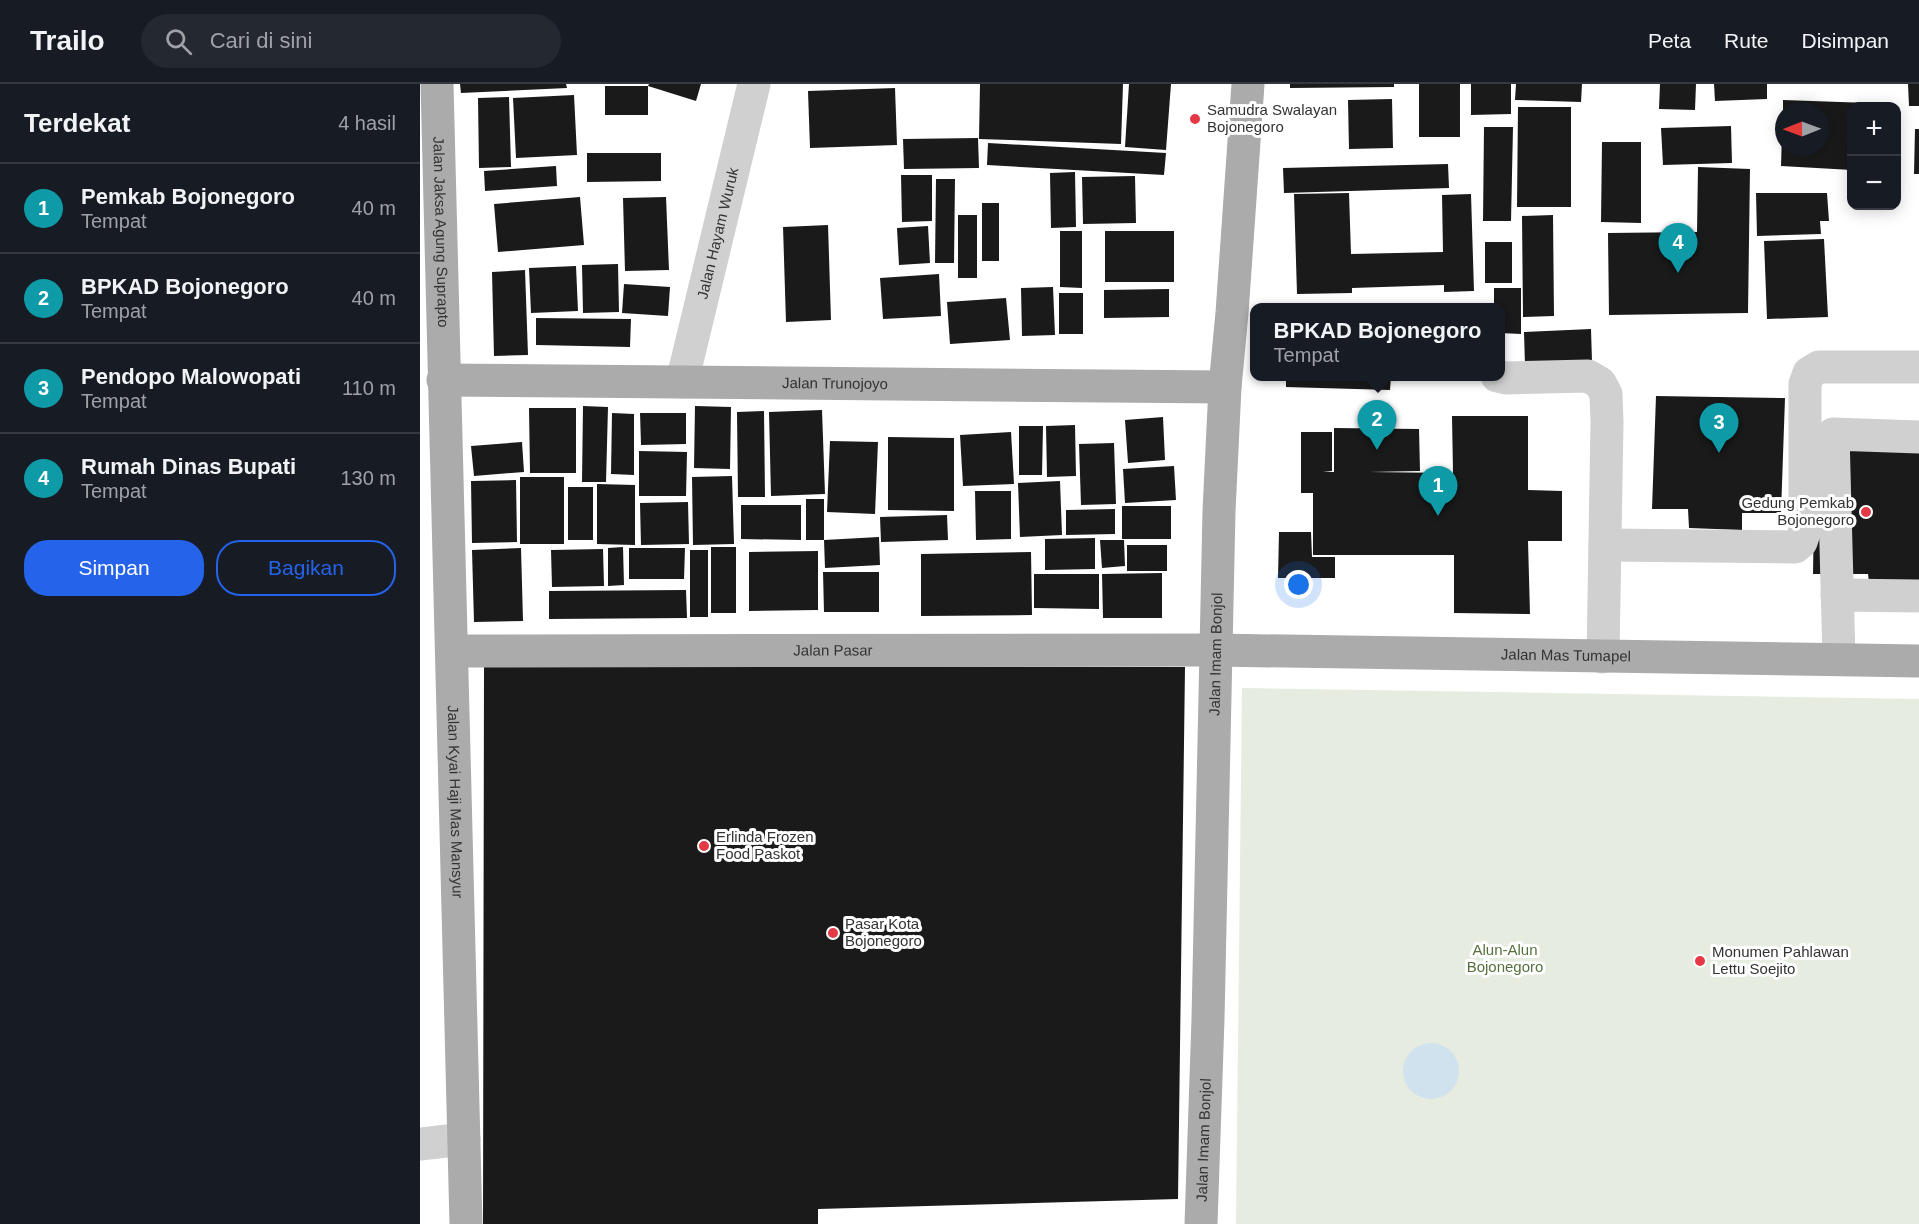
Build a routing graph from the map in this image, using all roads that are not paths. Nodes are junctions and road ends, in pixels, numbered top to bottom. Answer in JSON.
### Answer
{"nodes":[{"id":1,"x":437,"y":84,"type":"edge"},
{"id":2,"x":753,"y":84,"type":"edge"},
{"id":3,"x":1248,"y":84,"type":"edge"},
{"id":4,"x":1243,"y":314,"type":"edge"},
{"id":5,"x":1919,"y":367,"type":"edge"},
{"id":6,"x":1505,"y":378,"type":"edge"},
{"id":7,"x":443,"y":380,"type":"junction"},
{"id":8,"x":682,"y":382,"type":"junction"},
{"id":9,"x":1225,"y":387,"type":"junction"},
{"id":10,"x":1919,"y":437,"type":"edge"},
{"id":11,"x":1605,"y":545,"type":"junction"},
{"id":12,"x":1837,"y":595,"type":"junction"},
{"id":13,"x":1919,"y":596,"type":"edge"},
{"id":14,"x":1215,"y":650,"type":"junction"},
{"id":15,"x":452,"y":651,"type":"junction"},
{"id":16,"x":1603,"y":657,"type":"junction"},
{"id":17,"x":1839,"y":659,"type":"junction"},
{"id":18,"x":1919,"y":661,"type":"edge"},
{"id":19,"x":464,"y":1139,"type":"junction"},
{"id":20,"x":420,"y":1144,"type":"edge"},
{"id":21,"x":466,"y":1224,"type":"edge"},
{"id":22,"x":1201,"y":1224,"type":"edge"}],
"edges":[{"from":1,"to":7,"type":"main road","name":"Jalan Jaksa Agung Suprapto"},
{"from":2,"to":8,"type":"street","name":"Jalan Hayam Wuruk"},
{"from":3,"to":4,"type":"main road","name":"Jalan Imam Bonjol"},
{"from":4,"to":9,"type":"main road","name":"Jalan Imam Bonjol"},
{"from":5,"to":11,"type":"street"},
{"from":6,"to":11,"type":"street"},
{"from":7,"to":8,"type":"main road","name":"Jalan Trunojoyo"},
{"from":7,"to":15,"type":"main road","name":"Jalan Kyai Haji Mas Mansyur"},
{"from":8,"to":9,"type":"main road","name":"Jalan Trunojoyo"},
{"from":9,"to":14,"type":"main road","name":"Jalan Imam Bonjol"},
{"from":10,"to":12,"type":"street"},
{"from":11,"to":16,"type":"street"},
{"from":12,"to":13,"type":"street"},
{"from":12,"to":17,"type":"street"},
{"from":14,"to":15,"type":"main road","name":"Jalan Pasar"},
{"from":14,"to":16,"type":"main road","name":"Jalan Mas Tumapel"},
{"from":14,"to":22,"type":"main road","name":"Jalan Imam Bonjol"},
{"from":15,"to":19,"type":"main road","name":"Jalan Kyai Haji Mas Mansyur"},
{"from":16,"to":17,"type":"main road","name":"Jalan Mas Tumapel"},
{"from":17,"to":18,"type":"main road","name":"Jalan Mas Tumapel"},
{"from":19,"to":20,"type":"street"},
{"from":19,"to":21,"type":"main road","name":"Jalan Kyai Haji Mas Mansyur"}]}
